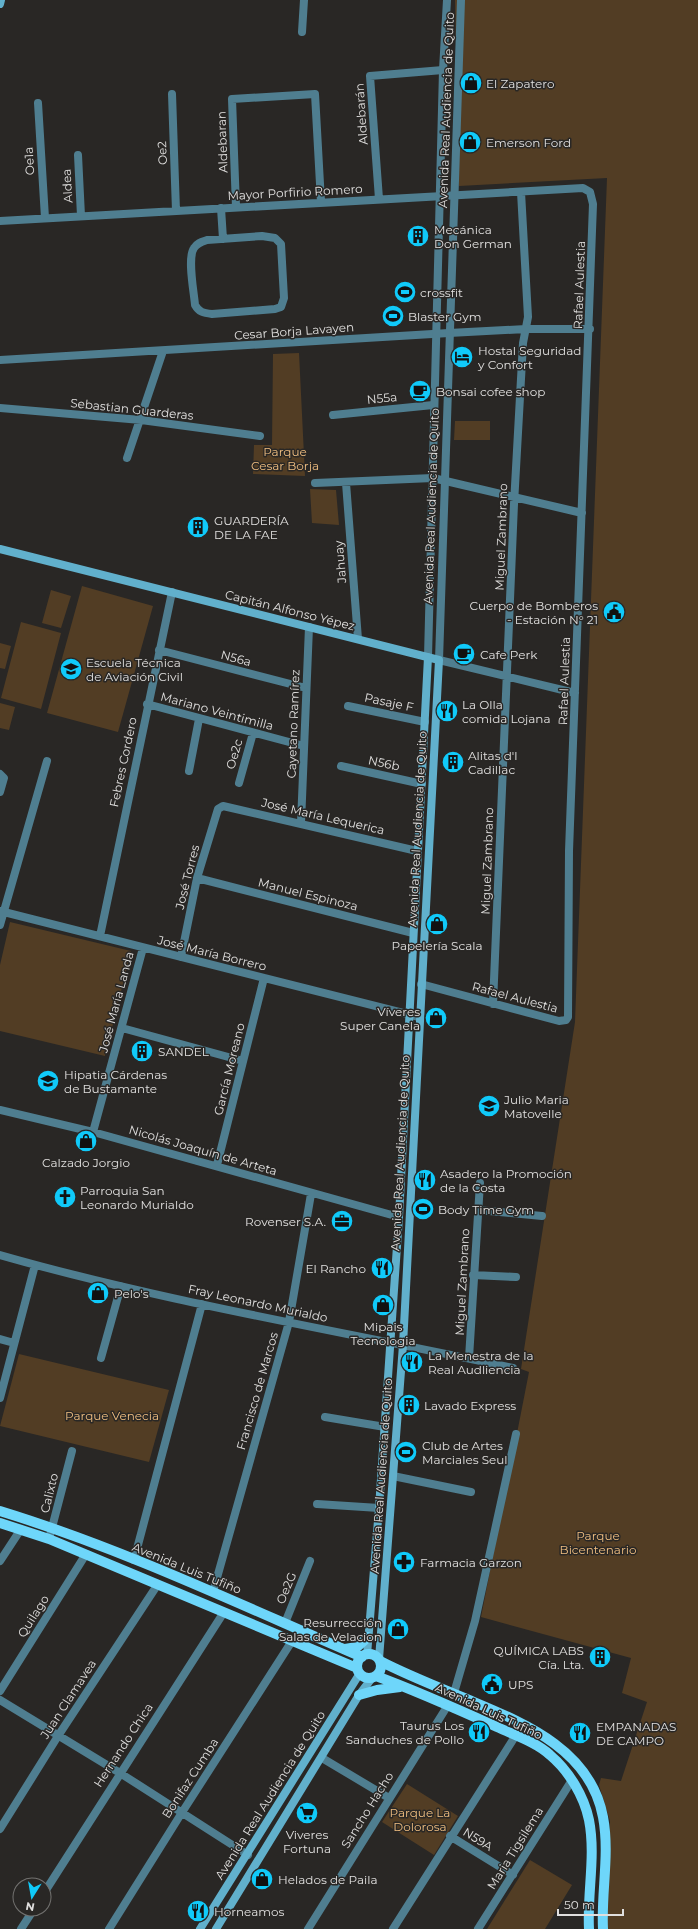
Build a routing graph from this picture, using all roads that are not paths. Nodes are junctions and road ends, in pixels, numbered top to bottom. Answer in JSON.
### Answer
{"nodes":[{"id":1,"x":1,"y":0,"type":"edge"},
{"id":2,"x":304,"y":0,"type":"edge"},
{"id":3,"x":447,"y":0,"type":"edge"},
{"id":4,"x":461,"y":0,"type":"edge"},
{"id":5,"x":0,"y":4,"type":"edge"},
{"id":6,"x":302,"y":32,"type":"dead end"},
{"id":7,"x":443,"y":70,"type":"junction"},
{"id":8,"x":172,"y":94,"type":"dead end"},
{"id":9,"x":38,"y":103,"type":"dead end"},
{"id":10,"x":78,"y":155,"type":"dead end"},
{"id":11,"x":521,"y":192,"type":"junction"},
{"id":12,"x":590,"y":192,"type":"joint"},
{"id":13,"x":455,"y":195,"type":"junction"},
{"id":14,"x":440,"y":196,"type":"junction"},
{"id":15,"x":379,"y":199,"type":"junction"},
{"id":16,"x":321,"y":202,"type":"junction"},
{"id":17,"x":236,"y":207,"type":"junction"},
{"id":18,"x":221,"y":208,"type":"junction"},
{"id":19,"x":176,"y":211,"type":"junction"},
{"id":20,"x":81,"y":216,"type":"junction"},
{"id":21,"x":45,"y":218,"type":"junction"},
{"id":22,"x":0,"y":221,"type":"edge"},
{"id":23,"x":223,"y":239,"type":"junction"},
{"id":24,"x":526,"y":329,"type":"junction"},
{"id":25,"x":590,"y":329,"type":"junction"},
{"id":26,"x":449,"y":333,"type":"junction"},
{"id":27,"x":436,"y":334,"type":"junction"},
{"id":28,"x":164,"y":351,"type":"junction"},
{"id":29,"x":0,"y":360,"type":"edge"},
{"id":30,"x":434,"y":405,"type":"junction"},
{"id":31,"x":0,"y":408,"type":"edge"},
{"id":32,"x":332,"y":415,"type":"dead end"},
{"id":33,"x":141,"y":420,"type":"junction"},
{"id":34,"x":260,"y":436,"type":"dead end"},
{"id":35,"x":127,"y":458,"type":"dead end"},
{"id":36,"x":432,"y":478,"type":"junction"},
{"id":37,"x":444,"y":480,"type":"junction"},
{"id":38,"x":315,"y":483,"type":"dead end"},
{"id":39,"x":346,"y":483,"type":"junction"},
{"id":40,"x":514,"y":498,"type":"junction"},
{"id":41,"x":582,"y":513,"type":"junction"},
{"id":42,"x":0,"y":549,"type":"edge"},
{"id":43,"x":172,"y":592,"type":"junction"},
{"id":44,"x":309,"y":627,"type":"junction"},
{"id":45,"x":358,"y":640,"type":"junction"},
{"id":46,"x":159,"y":650,"type":"junction"},
{"id":47,"x":428,"y":657,"type":"junction"},
{"id":48,"x":439,"y":660,"type":"junction"},
{"id":49,"x":507,"y":676,"type":"junction"},
{"id":50,"x":306,"y":688,"type":"junction"},
{"id":51,"x":575,"y":692,"type":"junction"},
{"id":52,"x":147,"y":704,"type":"junction"},
{"id":53,"x":348,"y":706,"type":"dead end"},
{"id":54,"x":199,"y":719,"type":"junction"},
{"id":55,"x":425,"y":722,"type":"junction"},
{"id":56,"x":253,"y":733,"type":"junction"},
{"id":57,"x":304,"y":746,"type":"junction"},
{"id":58,"x":46,"y":761,"type":"dead end"},
{"id":59,"x":341,"y":766,"type":"dead end"},
{"id":60,"x":189,"y":771,"type":"dead end"},
{"id":61,"x":0,"y":774,"type":"edge"},
{"id":62,"x":239,"y":783,"type":"dead end"},
{"id":63,"x":422,"y":784,"type":"junction"},
{"id":64,"x":0,"y":792,"type":"edge"},
{"id":65,"x":223,"y":806,"type":"joint"},
{"id":66,"x":301,"y":823,"type":"junction"},
{"id":67,"x":417,"y":851,"type":"junction"},
{"id":68,"x":197,"y":878,"type":"junction"},
{"id":69,"x":2,"y":911,"type":"edge"},
{"id":70,"x":0,"y":925,"type":"edge"},
{"id":71,"x":414,"y":933,"type":"junction"},
{"id":72,"x":100,"y":936,"type":"junction"},
{"id":73,"x":143,"y":948,"type":"junction"},
{"id":74,"x":181,"y":957,"type":"junction"},
{"id":75,"x":264,"y":978,"type":"junction"},
{"id":76,"x":421,"y":984,"type":"junction"},
{"id":77,"x":494,"y":1004,"type":"junction"},
{"id":78,"x":409,"y":1015,"type":"junction"},
{"id":79,"x":419,"y":1017,"type":"junction"},
{"id":80,"x":122,"y":1028,"type":"junction"},
{"id":81,"x":243,"y":1061,"type":"junction"},
{"id":82,"x":0,"y":1110,"type":"edge"},
{"id":83,"x":93,"y":1132,"type":"junction"},
{"id":84,"x":216,"y":1165,"type":"junction"},
{"id":85,"x":480,"y":1183,"type":"dead end"},
{"id":86,"x":311,"y":1194,"type":"junction"},
{"id":87,"x":478,"y":1210,"type":"junction"},
{"id":88,"x":542,"y":1216,"type":"dead end"},
{"id":89,"x":399,"y":1217,"type":"junction"},
{"id":90,"x":0,"y":1255,"type":"edge"},
{"id":91,"x":35,"y":1265,"type":"junction"},
{"id":92,"x":474,"y":1275,"type":"junction"},
{"id":93,"x":516,"y":1277,"type":"dead end"},
{"id":94,"x":121,"y":1286,"type":"junction"},
{"id":95,"x":202,"y":1304,"type":"junction"},
{"id":96,"x":289,"y":1322,"type":"junction"},
{"id":97,"x":0,"y":1339,"type":"edge"},
{"id":98,"x":14,"y":1343,"type":"junction"},
{"id":99,"x":391,"y":1343,"type":"junction"},
{"id":100,"x":403,"y":1345,"type":"junction"},
{"id":101,"x":101,"y":1358,"type":"dead end"},
{"id":102,"x":469,"y":1358,"type":"junction"},
{"id":103,"x":513,"y":1368,"type":"dead end"},
{"id":104,"x":0,"y":1398,"type":"edge"},
{"id":105,"x":326,"y":1416,"type":"dead end"},
{"id":106,"x":385,"y":1427,"type":"junction"},
{"id":107,"x":516,"y":1434,"type":"dead end"},
{"id":108,"x":72,"y":1451,"type":"dead end"},
{"id":109,"x":392,"y":1476,"type":"junction"},
{"id":110,"x":471,"y":1492,"type":"dead end"},
{"id":111,"x":317,"y":1504,"type":"dead end"},
{"id":112,"x":379,"y":1508,"type":"junction"},
{"id":113,"x":0,"y":1511,"type":"edge"},
{"id":114,"x":0,"y":1523,"type":"edge"},
{"id":115,"x":54,"y":1527,"type":"junction"},
{"id":116,"x":20,"y":1530,"type":"junction"},
{"id":117,"x":49,"y":1539,"type":"junction"},
{"id":118,"x":86,"y":1554,"type":"junction"},
{"id":119,"x":134,"y":1560,"type":"junction"},
{"id":120,"x":0,"y":1561,"type":"edge"},
{"id":121,"x":310,"y":1561,"type":"dead end"},
{"id":122,"x":158,"y":1584,"type":"junction"},
{"id":123,"x":213,"y":1592,"type":"junction"},
{"id":124,"x":250,"y":1608,"type":"junction"},
{"id":125,"x":224,"y":1612,"type":"junction"},
{"id":126,"x":243,"y":1620,"type":"junction"},
{"id":127,"x":284,"y":1623,"type":"junction"},
{"id":128,"x":368,"y":1637,"type":"junction"},
{"id":129,"x":292,"y":1641,"type":"junction"},
{"id":130,"x":344,"y":1649,"type":"junction"},
{"id":131,"x":364,"y":1656,"type":"junction"},
{"id":132,"x":379,"y":1660,"type":"junction"},
{"id":133,"x":359,"y":1670,"type":"junction"},
{"id":134,"x":374,"y":1677,"type":"junction"},
{"id":135,"x":405,"y":1687,"type":"junction"},
{"id":136,"x":0,"y":1691,"type":"edge"},
{"id":137,"x":454,"y":1693,"type":"junction"},
{"id":138,"x":359,"y":1695,"type":"junction"},
{"id":139,"x":0,"y":1700,"type":"edge"},
{"id":140,"x":448,"y":1705,"type":"junction"},
{"id":141,"x":490,"y":1708,"type":"junction"},
{"id":142,"x":484,"y":1721,"type":"junction"},
{"id":143,"x":516,"y":1735,"type":"junction"},
{"id":144,"x":58,"y":1736,"type":"junction"},
{"id":145,"x":322,"y":1758,"type":"junction"},
{"id":146,"x":120,"y":1773,"type":"junction"},
{"id":147,"x":572,"y":1780,"type":"junction"},
{"id":148,"x":389,"y":1798,"type":"junction"},
{"id":149,"x":181,"y":1814,"type":"junction"},
{"id":150,"x":0,"y":1829,"type":"edge"},
{"id":151,"x":450,"y":1836,"type":"junction"},
{"id":152,"x":248,"y":1855,"type":"junction"},
{"id":153,"x":513,"y":1876,"type":"junction"},
{"id":154,"x":52,"y":1880,"type":"edge"},
{"id":155,"x":590,"y":1916,"type":"junction"},
{"id":156,"x":29,"y":1917,"type":"edge"},
{"id":157,"x":603,"y":1917,"type":"junction"},
{"id":158,"x":21,"y":1929,"type":"edge"},
{"id":159,"x":109,"y":1929,"type":"edge"},
{"id":160,"x":200,"y":1929,"type":"edge"},
{"id":161,"x":216,"y":1929,"type":"edge"},
{"id":162,"x":308,"y":1929,"type":"edge"},
{"id":163,"x":393,"y":1929,"type":"edge"},
{"id":164,"x":478,"y":1929,"type":"edge"},
{"id":165,"x":589,"y":1929,"type":"edge"},
{"id":166,"x":603,"y":1929,"type":"edge"}],
"edges":[{"from":1,"to":5,"type":"main road"},
{"from":2,"to":6,"type":"street"},
{"from":3,"to":7,"type":"street","name":"Avenida Real Audiencia de Quito"},
{"from":4,"to":13,"type":"street","name":"Avenida Real Audiencia de Quito"},
{"from":7,"to":14,"type":"street","name":"Avenida Real Audiencia de Quito"},
{"from":7,"to":15,"type":"street","name":"Aldebarán"},
{"from":8,"to":19,"type":"street","name":"Oe2"},
{"from":9,"to":21,"type":"street","name":"Oe1a"},
{"from":10,"to":20,"type":"street","name":"Aldea"},
{"from":11,"to":12,"type":"street","name":"Mayor Porfirio Romero"},
{"from":11,"to":13,"type":"street","name":"Mayor Porfirio Romero"},
{"from":11,"to":24,"type":"street","name":"Miguel Zambrano"},
{"from":12,"to":25,"type":"street","name":"Rafael Aulestia"},
{"from":13,"to":14,"type":"street","name":"Mayor Porfirio Romero"},
{"from":13,"to":26,"type":"street","name":"Avenida Real Audiencia de Quito"},
{"from":14,"to":15,"type":"street","name":"Mayor Porfirio Romero"},
{"from":14,"to":27,"type":"street","name":"Avenida Real Audiencia de Quito"},
{"from":15,"to":16,"type":"street","name":"Mayor Porfirio Romero"},
{"from":16,"to":17,"type":"street","name":"Mayor Porfirio Romero"},
{"from":16,"to":17,"type":"street","name":"Aldebaran"},
{"from":17,"to":18,"type":"street","name":"Mayor Porfirio Romero"},
{"from":18,"to":19,"type":"street","name":"Mayor Porfirio Romero"},
{"from":18,"to":23,"type":"street"},
{"from":19,"to":20,"type":"street","name":"Mayor Porfirio Romero"},
{"from":20,"to":21,"type":"street","name":"Mayor Porfirio Romero"},
{"from":21,"to":22,"type":"street","name":"Mayor Porfirio Romero"},
{"from":23,"to":23,"type":"street"},
{"from":24,"to":25,"type":"street","name":"Cesar Borja Lavayen"},
{"from":24,"to":26,"type":"street","name":"Cesar Borja Lavayen"},
{"from":24,"to":40,"type":"street","name":"Miguel Zambrano"},
{"from":25,"to":41,"type":"street","name":"Rafael Aulestia"},
{"from":26,"to":27,"type":"street","name":"Cesar Borja Lavayen"},
{"from":26,"to":37,"type":"street","name":"Avenida Real Audiencia de Quito"},
{"from":27,"to":28,"type":"street","name":"Cesar Borja Lavayen"},
{"from":27,"to":30,"type":"street","name":"Avenida Real Audiencia de Quito"},
{"from":28,"to":29,"type":"street","name":"Cesar Borja Lavayen"},
{"from":28,"to":33,"type":"street"},
{"from":30,"to":32,"type":"street","name":"N55a"},
{"from":30,"to":36,"type":"street","name":"Avenida Real Audiencia de Quito"},
{"from":31,"to":33,"type":"street","name":"Sebastian Guarderas"},
{"from":33,"to":34,"type":"street","name":"Sebastian Guarderas"},
{"from":33,"to":35,"type":"street"},
{"from":36,"to":37,"type":"street"},
{"from":36,"to":39,"type":"street"},
{"from":36,"to":47,"type":"street","name":"Avenida Real Audiencia de Quito"},
{"from":37,"to":40,"type":"street"},
{"from":37,"to":48,"type":"street","name":"Avenida Real Audiencia de Quito"},
{"from":38,"to":39,"type":"street"},
{"from":39,"to":45,"type":"street","name":"Jahuay"},
{"from":40,"to":41,"type":"street"},
{"from":40,"to":49,"type":"street","name":"Miguel Zambrano"},
{"from":41,"to":51,"type":"street","name":"Rafael Aulestia"},
{"from":42,"to":43,"type":"main road","name":"Capitán Alfonso Yépez"},
{"from":43,"to":44,"type":"main road","name":"Capitán Alfonso Yépez"},
{"from":43,"to":46,"type":"street","name":"Febres Cordero"},
{"from":44,"to":45,"type":"main road","name":"Capitán Alfonso Yépez"},
{"from":44,"to":50,"type":"street","name":"Cayetano Ramírez"},
{"from":45,"to":47,"type":"main road","name":"Capitán Alfonso Yépez"},
{"from":46,"to":50,"type":"street","name":"N56a"},
{"from":46,"to":52,"type":"street","name":"Febres Cordero"},
{"from":47,"to":48,"type":"main road","name":"Capitán Alfonso Yépez"},
{"from":47,"to":55,"type":"main road","name":"Avenida Real Audiencia de Quito"},
{"from":48,"to":49,"type":"street","name":"Capitán Alfonso Yépez"},
{"from":48,"to":76,"type":"main road","name":"Avenida Real Audiencia de Quito"},
{"from":49,"to":51,"type":"street","name":"Capitán Alfonso Yépez"},
{"from":49,"to":77,"type":"street","name":"Miguel Zambrano"},
{"from":50,"to":57,"type":"street","name":"Cayetano Ramírez"},
{"from":51,"to":77,"type":"street","name":"Rafael Aulestia"},
{"from":52,"to":54,"type":"street","name":"Mariano Veintimilla"},
{"from":52,"to":72,"type":"street","name":"Febres Cordero"},
{"from":53,"to":55,"type":"street","name":"Pasaje F"},
{"from":54,"to":56,"type":"street","name":"Mariano Veintimilla"},
{"from":54,"to":60,"type":"street"},
{"from":55,"to":63,"type":"main road","name":"Avenida Real Audiencia de Quito"},
{"from":56,"to":57,"type":"street","name":"Mariano Veintimilla"},
{"from":56,"to":62,"type":"street","name":"Oe2c"},
{"from":57,"to":66,"type":"street","name":"Cayetano Ramírez"},
{"from":58,"to":69,"type":"street"},
{"from":59,"to":63,"type":"street","name":"N56b"},
{"from":61,"to":64,"type":"street"},
{"from":63,"to":67,"type":"main road","name":"Avenida Real Audiencia de Quito"},
{"from":65,"to":66,"type":"street","name":"José María Lequerica"},
{"from":65,"to":68,"type":"street","name":"José Torres"},
{"from":66,"to":67,"type":"street","name":"José María Lequerica"},
{"from":67,"to":71,"type":"main road","name":"Avenida Real Audiencia de Quito"},
{"from":68,"to":71,"type":"street","name":"Manuel Espinoza"},
{"from":68,"to":74,"type":"street","name":"José Torres"},
{"from":69,"to":70,"type":"street"},
{"from":69,"to":72,"type":"street","name":"José María Borrero"},
{"from":71,"to":78,"type":"main road","name":"Avenida Real Audiencia de Quito"},
{"from":72,"to":73,"type":"street","name":"José María Borrero"},
{"from":73,"to":74,"type":"street","name":"José María Borrero"},
{"from":73,"to":80,"type":"street","name":"José María Landa"},
{"from":74,"to":75,"type":"street","name":"José María Borrero"},
{"from":75,"to":78,"type":"street","name":"José María Borrero"},
{"from":75,"to":81,"type":"street","name":"García Moreano"},
{"from":76,"to":77,"type":"street","name":"Rafael Aulestia"},
{"from":76,"to":79,"type":"main road","name":"Avenida Real Audiencia de Quito"},
{"from":78,"to":79,"type":"street","name":"José María Borrero"},
{"from":78,"to":89,"type":"main road","name":"Avenida Real Audiencia de Quito"},
{"from":79,"to":100,"type":"main road","name":"Avenida Real Audiencia de Quito"},
{"from":80,"to":81,"type":"street"},
{"from":80,"to":83,"type":"street","name":"José María Landa"},
{"from":81,"to":84,"type":"street","name":"García Moreano"},
{"from":82,"to":83,"type":"street","name":"Nicolás Joaquín de Arteta"},
{"from":83,"to":84,"type":"street","name":"Nicolás Joaquín de Arteta"},
{"from":84,"to":86,"type":"street","name":"Nicolás Joaquín de Arteta"},
{"from":85,"to":87,"type":"street","name":"Miguel Zambrano"},
{"from":86,"to":89,"type":"street","name":"Nicolás Joaquín de Arteta"},
{"from":86,"to":96,"type":"street","name":"Francisco de Marcos"},
{"from":87,"to":88,"type":"street"},
{"from":87,"to":92,"type":"street","name":"Miguel Zambrano"},
{"from":89,"to":99,"type":"main road","name":"Avenida Real Audiencia de Quito"},
{"from":90,"to":91,"type":"street","name":"Fray Leonardo Murialdo"},
{"from":91,"to":94,"type":"street","name":"Fray Leonardo Murialdo"},
{"from":91,"to":98,"type":"street"},
{"from":92,"to":93,"type":"street"},
{"from":92,"to":102,"type":"street","name":"Miguel Zambrano"},
{"from":94,"to":95,"type":"street","name":"Fray Leonardo Murialdo"},
{"from":94,"to":101,"type":"street"},
{"from":95,"to":96,"type":"street","name":"Fray Leonardo Murialdo"},
{"from":95,"to":119,"type":"street"},
{"from":96,"to":99,"type":"street","name":"Fray Leonardo Murialdo"},
{"from":96,"to":123,"type":"street","name":"Francisco de Marcos"},
{"from":97,"to":98,"type":"street"},
{"from":98,"to":104,"type":"street"},
{"from":99,"to":100,"type":"street","name":"Fray Leonardo Murialdo"},
{"from":99,"to":106,"type":"main road","name":"Avenida Real Audiencia de Quito"},
{"from":100,"to":102,"type":"street","name":"Fray Leonardo Murialdo"},
{"from":100,"to":109,"type":"main road","name":"Avenida Real Audiencia de Quito"},
{"from":102,"to":103,"type":"street","name":"Fray Leonardo Murialdo"},
{"from":105,"to":106,"type":"street"},
{"from":106,"to":112,"type":"main road","name":"Avenida Real Audiencia de Quito"},
{"from":107,"to":137,"type":"street"},
{"from":108,"to":115,"type":"street","name":"Calixto"},
{"from":109,"to":110,"type":"street"},
{"from":109,"to":132,"type":"main road","name":"Avenida Real Audiencia de Quito"},
{"from":111,"to":112,"type":"street"},
{"from":112,"to":128,"type":"main road","name":"Avenida Real Audiencia de Quito"},
{"from":113,"to":115,"type":"main road","name":"Avenida Luis Tufiño"},
{"from":114,"to":116,"type":"main road"},
{"from":115,"to":117,"type":"street","name":"Calixto"},
{"from":115,"to":119,"type":"main road","name":"Avenida Luis Tufiño"},
{"from":116,"to":117,"type":"main road"},
{"from":116,"to":120,"type":"street"},
{"from":117,"to":118,"type":"main road"},
{"from":118,"to":122,"type":"main road"},
{"from":118,"to":136,"type":"street","name":"Quilago"},
{"from":119,"to":123,"type":"main road","name":"Avenida Luis Tufiño"},
{"from":121,"to":127,"type":"street","name":"Oe2G"},
{"from":122,"to":125,"type":"main road"},
{"from":122,"to":144,"type":"street","name":"Juan Clamavea"},
{"from":123,"to":124,"type":"main road","name":"Avenida Luis Tufiño"},
{"from":124,"to":126,"type":"main road"},
{"from":124,"to":127,"type":"main road","name":"Avenida Luis Tufiño"},
{"from":125,"to":126,"type":"main road"},
{"from":125,"to":146,"type":"street","name":"Hernando Chica"},
{"from":126,"to":129,"type":"main road"},
{"from":127,"to":130,"type":"main road","name":"Avenida Luis Tufiño"},
{"from":128,"to":130,"type":"main road"},
{"from":128,"to":131,"type":"main road","name":"Avenida Real Audiencia de Quito"},
{"from":129,"to":133,"type":"main road"},
{"from":129,"to":149,"type":"street","name":"Bonifaz Cumba"},
{"from":130,"to":131,"type":"main road","name":"Avenida Luis Tufiño"},
{"from":131,"to":132,"type":"main road"},
{"from":131,"to":133,"type":"main road"},
{"from":132,"to":134,"type":"main road"},
{"from":132,"to":137,"type":"main road","name":"Avenida Luis Tufiño"},
{"from":133,"to":134,"type":"main road"},
{"from":133,"to":152,"type":"main road","name":"Avenida Real Audiencia de Quito"},
{"from":134,"to":135,"type":"main road","name":"Avenida Luis Tufiño"},
{"from":134,"to":138,"type":"main road","name":"Avenida Real Audiencia de Quito"},
{"from":135,"to":138,"type":"main road"},
{"from":135,"to":140,"type":"main road","name":"Avenida Luis Tufiño"},
{"from":137,"to":141,"type":"main road","name":"Avenida Luis Tufiño"},
{"from":138,"to":145,"type":"main road","name":"Avenida Real Audiencia de Quito"},
{"from":139,"to":144,"type":"street"},
{"from":140,"to":142,"type":"main road","name":"Avenida Luis Tufiño"},
{"from":140,"to":148,"type":"street","name":"Sancho Hacho"},
{"from":141,"to":142,"type":"main road"},
{"from":141,"to":157,"type":"main road","name":"Avenida Luis Tufiño"},
{"from":142,"to":143,"type":"main road","name":"Avenida Luis Tufiño"},
{"from":143,"to":147,"type":"main road","name":"Avenida Luis Tufiño"},
{"from":143,"to":151,"type":"street"},
{"from":144,"to":146,"type":"street"},
{"from":144,"to":150,"type":"street","name":"Juan Clamavea"},
{"from":145,"to":148,"type":"street"},
{"from":145,"to":161,"type":"main road","name":"Avenida Real Audiencia de Quito"},
{"from":146,"to":149,"type":"street"},
{"from":146,"to":154,"type":"street","name":"Hernando Chica"},
{"from":147,"to":153,"type":"street","name":"Maria Tigsilema"},
{"from":147,"to":155,"type":"main road","name":"Avenida Luis Tufiño"},
{"from":148,"to":162,"type":"street","name":"Sancho Hacho"},
{"from":149,"to":152,"type":"street"},
{"from":149,"to":159,"type":"street","name":"Bonifaz Cumba"},
{"from":151,"to":153,"type":"street","name":"N59A"},
{"from":151,"to":163,"type":"street"},
{"from":152,"to":160,"type":"main road","name":"Avenida Real Audiencia de Quito"},
{"from":153,"to":164,"type":"street","name":"Maria Tigsilema"},
{"from":155,"to":157,"type":"main road"},
{"from":155,"to":165,"type":"main road","name":"Avenida Luis Tufiño"},
{"from":156,"to":158,"type":"street"},
{"from":157,"to":166,"type":"main road","name":"Avenida Luis Tufiño"}]}
